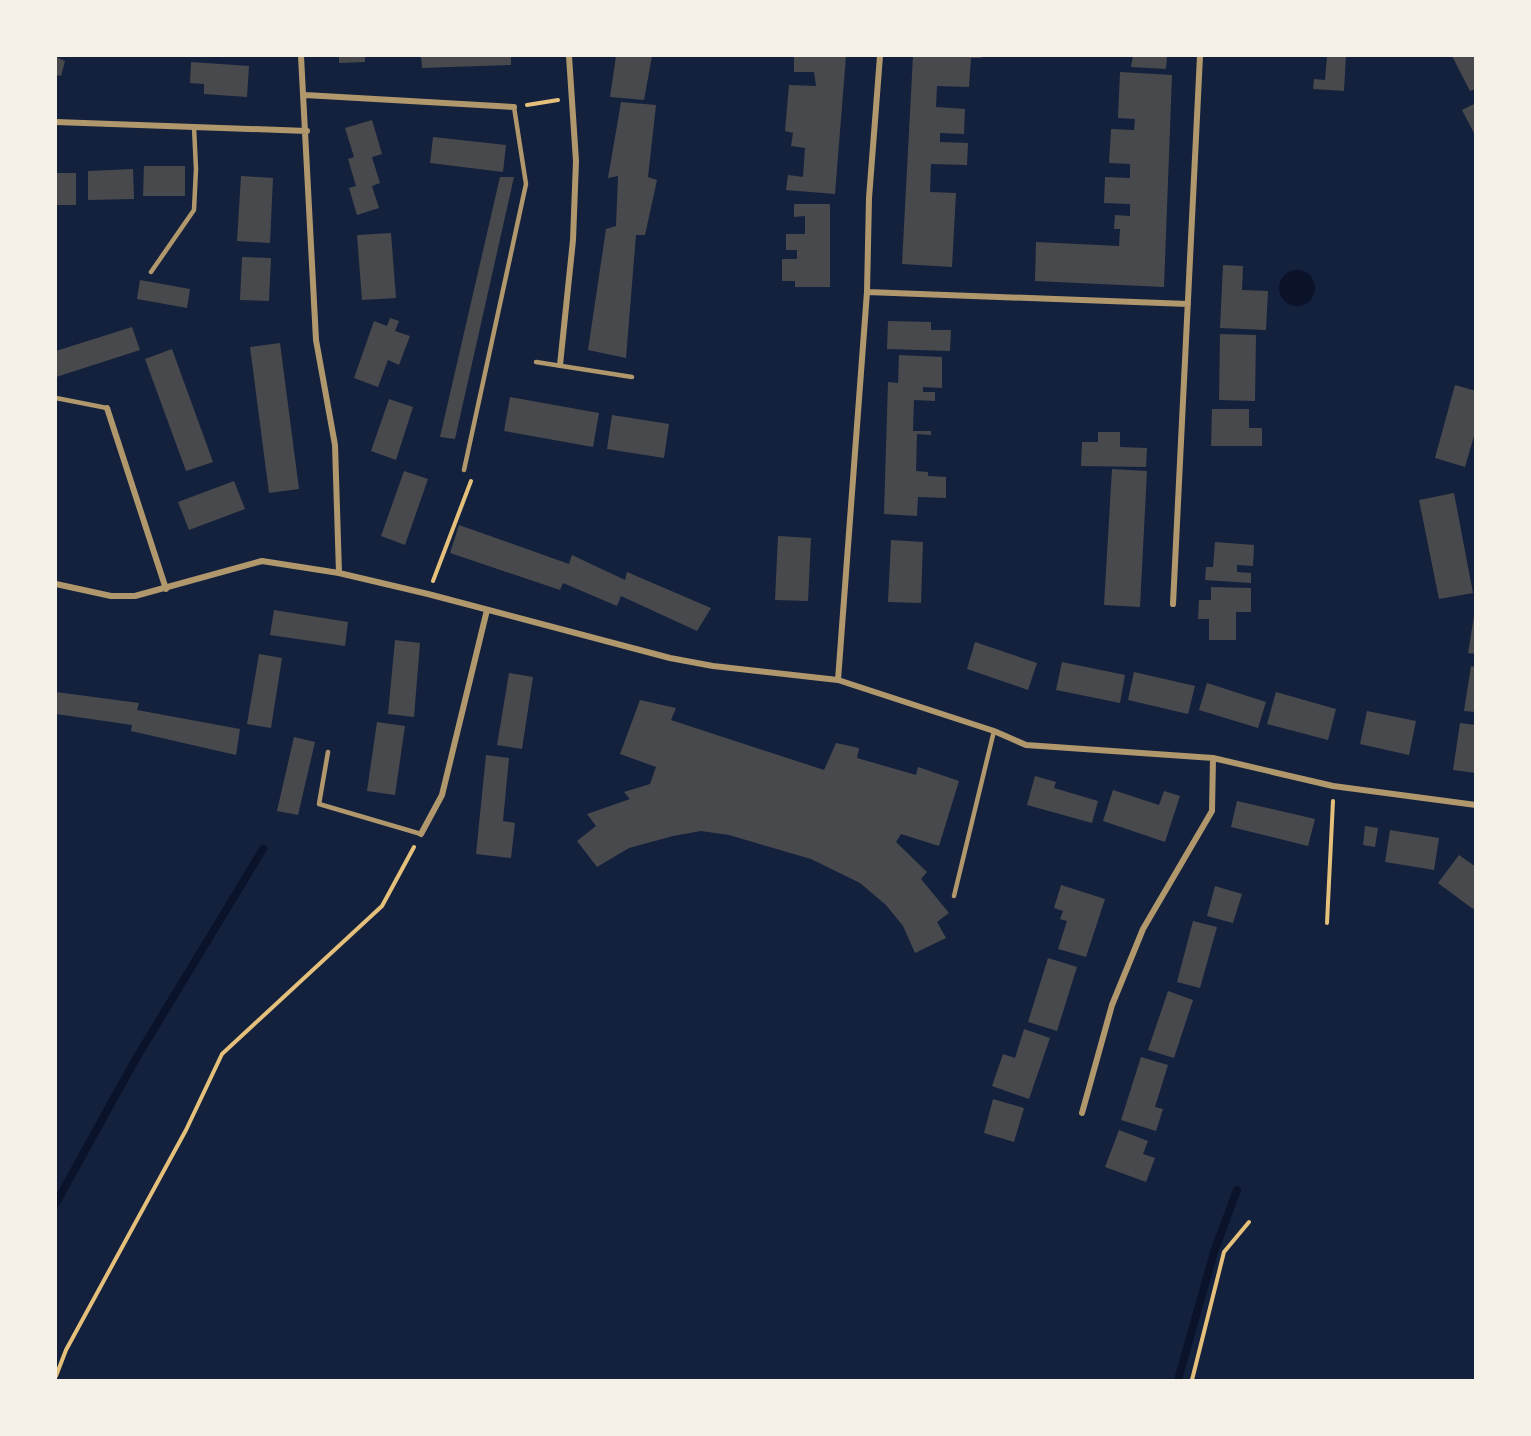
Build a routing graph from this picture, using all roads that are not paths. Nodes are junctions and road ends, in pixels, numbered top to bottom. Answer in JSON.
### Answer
{"nodes":[{"id":1,"x":301,"y":56,"type":"edge"},
{"id":2,"x":569,"y":56,"type":"edge"},
{"id":3,"x":880,"y":56,"type":"edge"},
{"id":4,"x":1200,"y":56,"type":"edge"},
{"id":5,"x":305,"y":95,"type":"junction"},
{"id":6,"x":514,"y":107,"type":"joint"},
{"id":7,"x":56,"y":122,"type":"edge"},
{"id":8,"x":194,"y":127,"type":"junction"},
{"id":9,"x":306,"y":131,"type":"junction"},
{"id":10,"x":151,"y":272,"type":"dead end"},
{"id":11,"x":867,"y":292,"type":"junction"},
{"id":12,"x":1188,"y":304,"type":"junction"},
{"id":13,"x":536,"y":362,"type":"dead end"},
{"id":14,"x":560,"y":365,"type":"junction"},
{"id":15,"x":632,"y":377,"type":"dead end"},
{"id":16,"x":56,"y":398,"type":"edge"},
{"id":17,"x":107,"y":408,"type":"joint"},
{"id":18,"x":464,"y":470,"type":"road end"},
{"id":19,"x":339,"y":573,"type":"junction"},
{"id":20,"x":56,"y":584,"type":"edge"},
{"id":21,"x":166,"y":590,"type":"junction"},
{"id":22,"x":1173,"y":604,"type":"dead end"},
{"id":23,"x":487,"y":610,"type":"junction"},
{"id":24,"x":838,"y":680,"type":"junction"},
{"id":25,"x":994,"y":731,"type":"junction"},
{"id":26,"x":328,"y":752,"type":"dead end"},
{"id":27,"x":1213,"y":758,"type":"junction"},
{"id":28,"x":1476,"y":805,"type":"edge"},
{"id":29,"x":421,"y":834,"type":"joint"},
{"id":30,"x":954,"y":896,"type":"dead end"},
{"id":31,"x":1082,"y":1113,"type":"dead end"}],
"edges":[{"from":1,"to":5,"type":"street"},
{"from":2,"to":14,"type":"street"},
{"from":3,"to":11,"type":"street"},
{"from":4,"to":12,"type":"street"},
{"from":5,"to":6,"type":"street"},
{"from":5,"to":9,"type":"street"},
{"from":6,"to":18,"type":"lane"},
{"from":7,"to":8,"type":"street"},
{"from":8,"to":9,"type":"street"},
{"from":8,"to":10,"type":"lane"},
{"from":9,"to":19,"type":"street"},
{"from":11,"to":12,"type":"street"},
{"from":11,"to":24,"type":"street"},
{"from":12,"to":22,"type":"street"},
{"from":13,"to":14,"type":"lane"},
{"from":14,"to":15,"type":"lane"},
{"from":16,"to":17,"type":"lane"},
{"from":17,"to":21,"type":"street"},
{"from":19,"to":21,"type":"street"},
{"from":19,"to":23,"type":"street"},
{"from":20,"to":21,"type":"street"},
{"from":23,"to":24,"type":"street"},
{"from":23,"to":29,"type":"street"},
{"from":24,"to":25,"type":"street"},
{"from":25,"to":27,"type":"street"},
{"from":25,"to":30,"type":"lane"},
{"from":26,"to":29,"type":"lane"},
{"from":27,"to":28,"type":"street"},
{"from":27,"to":31,"type":"street"}]}
